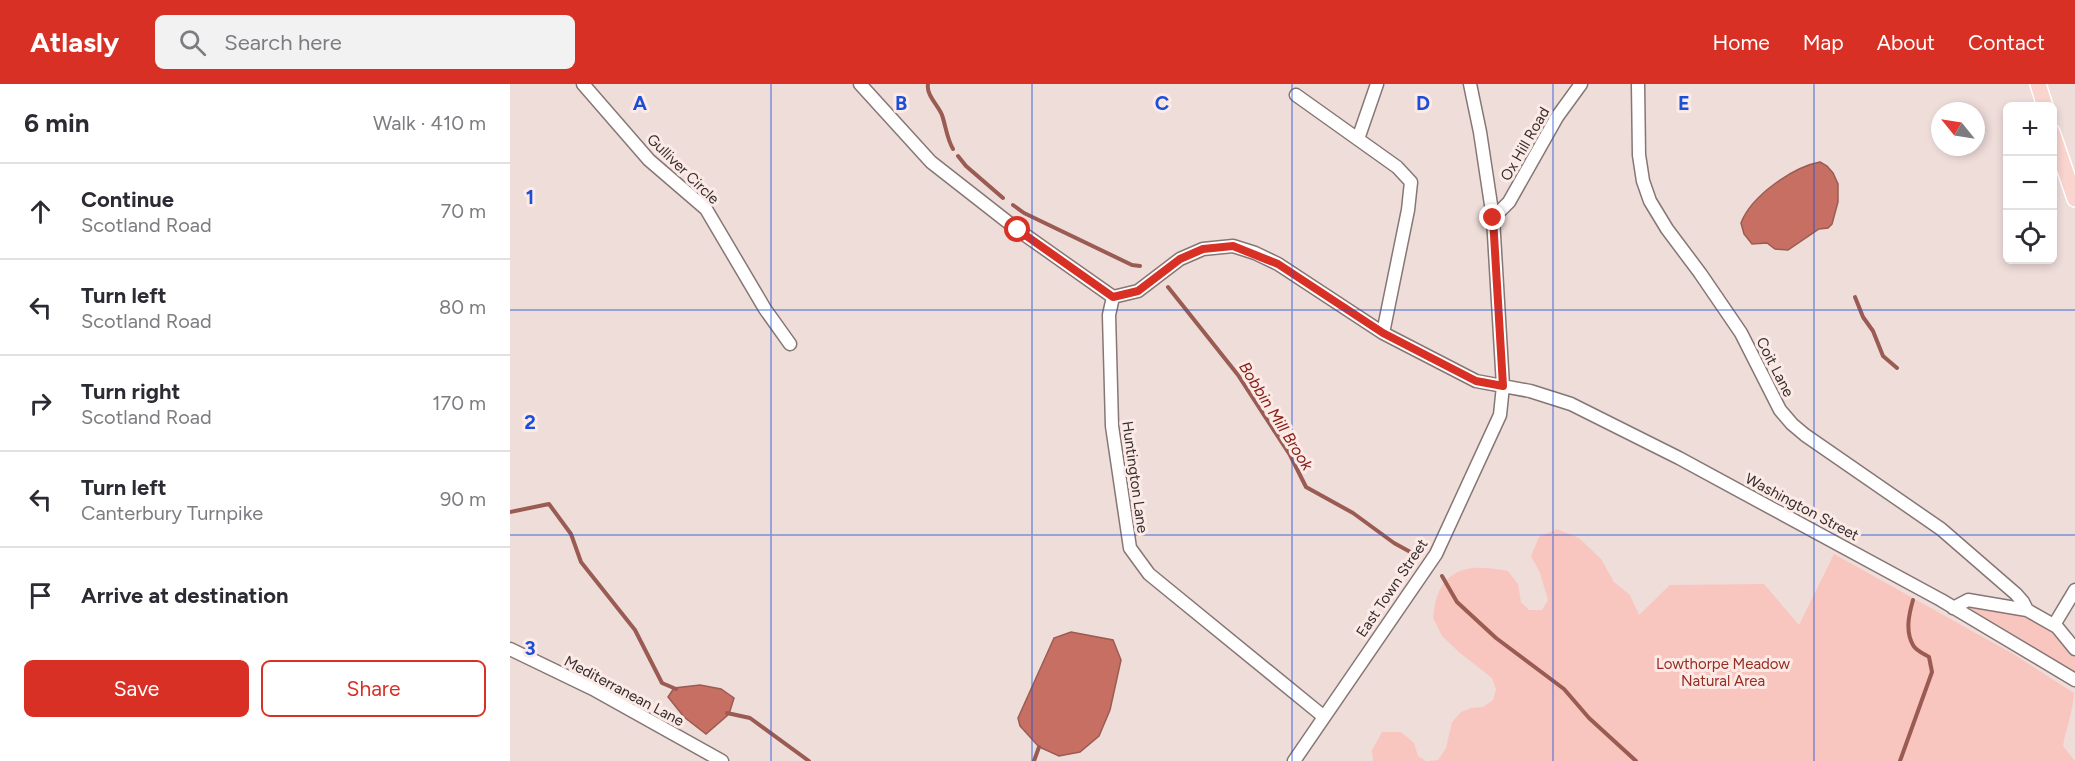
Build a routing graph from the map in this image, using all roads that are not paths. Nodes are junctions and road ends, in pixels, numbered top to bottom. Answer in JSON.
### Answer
{"nodes":[{"id":1,"x":583,"y":84,"type":"edge"},
{"id":2,"x":860,"y":84,"type":"edge"},
{"id":3,"x":1377,"y":84,"type":"edge"},
{"id":4,"x":1470,"y":84,"type":"edge"},
{"id":5,"x":1581,"y":84,"type":"edge"},
{"id":6,"x":1638,"y":84,"type":"edge"},
{"id":7,"x":2038,"y":84,"type":"edge"},
{"id":8,"x":1296,"y":95,"type":"dead end"},
{"id":9,"x":2043,"y":102,"type":"edge"},
{"id":10,"x":1358,"y":139,"type":"junction"},
{"id":11,"x":2057,"y":147,"type":"edge"},
{"id":12,"x":2075,"y":199,"type":"edge"},
{"id":13,"x":1493,"y":218,"type":"junction"},
{"id":14,"x":1113,"y":297,"type":"junction"},
{"id":15,"x":1383,"y":333,"type":"junction"},
{"id":16,"x":790,"y":344,"type":"dead end"},
{"id":17,"x":1503,"y":386,"type":"junction"},
{"id":18,"x":2075,"y":590,"type":"edge"},
{"id":19,"x":1953,"y":608,"type":"junction"},
{"id":20,"x":2027,"y":610,"type":"junction"},
{"id":21,"x":2054,"y":626,"type":"junction"},
{"id":22,"x":510,"y":649,"type":"edge"},
{"id":23,"x":2075,"y":649,"type":"edge"},
{"id":24,"x":2075,"y":680,"type":"edge"},
{"id":25,"x":1323,"y":716,"type":"junction"},
{"id":26,"x":722,"y":761,"type":"edge"},
{"id":27,"x":1294,"y":761,"type":"edge"}],
"edges":[{"from":1,"to":16,"type":"street","name":"Gulliver Circle"},
{"from":2,"to":14,"type":"street"},
{"from":3,"to":10,"type":"street"},
{"from":4,"to":13,"type":"street","name":"East Town Street"},
{"from":5,"to":13,"type":"street","name":"Ox Hill Road"},
{"from":6,"to":20,"type":"street","name":"Coit Lane"},
{"from":7,"to":9,"type":"main road"},
{"from":8,"to":10,"type":"street"},
{"from":10,"to":15,"type":"street"},
{"from":11,"to":12,"type":"main road"},
{"from":13,"to":17,"type":"street","name":"East Town Street"},
{"from":14,"to":15,"type":"street","name":"Washington Street"},
{"from":14,"to":25,"type":"street","name":"Huntington Lane"},
{"from":15,"to":17,"type":"street","name":"Washington Street"},
{"from":17,"to":19,"type":"street","name":"Washington Street"},
{"from":17,"to":25,"type":"street","name":"East Town Street"},
{"from":18,"to":21,"type":"street"},
{"from":19,"to":20,"type":"street"},
{"from":19,"to":24,"type":"street","name":"Washington Street"},
{"from":20,"to":21,"type":"street"},
{"from":21,"to":23,"type":"street"},
{"from":22,"to":26,"type":"street","name":"Mediterranean Lane"},
{"from":25,"to":27,"type":"street","name":"East Town Street"}]}
